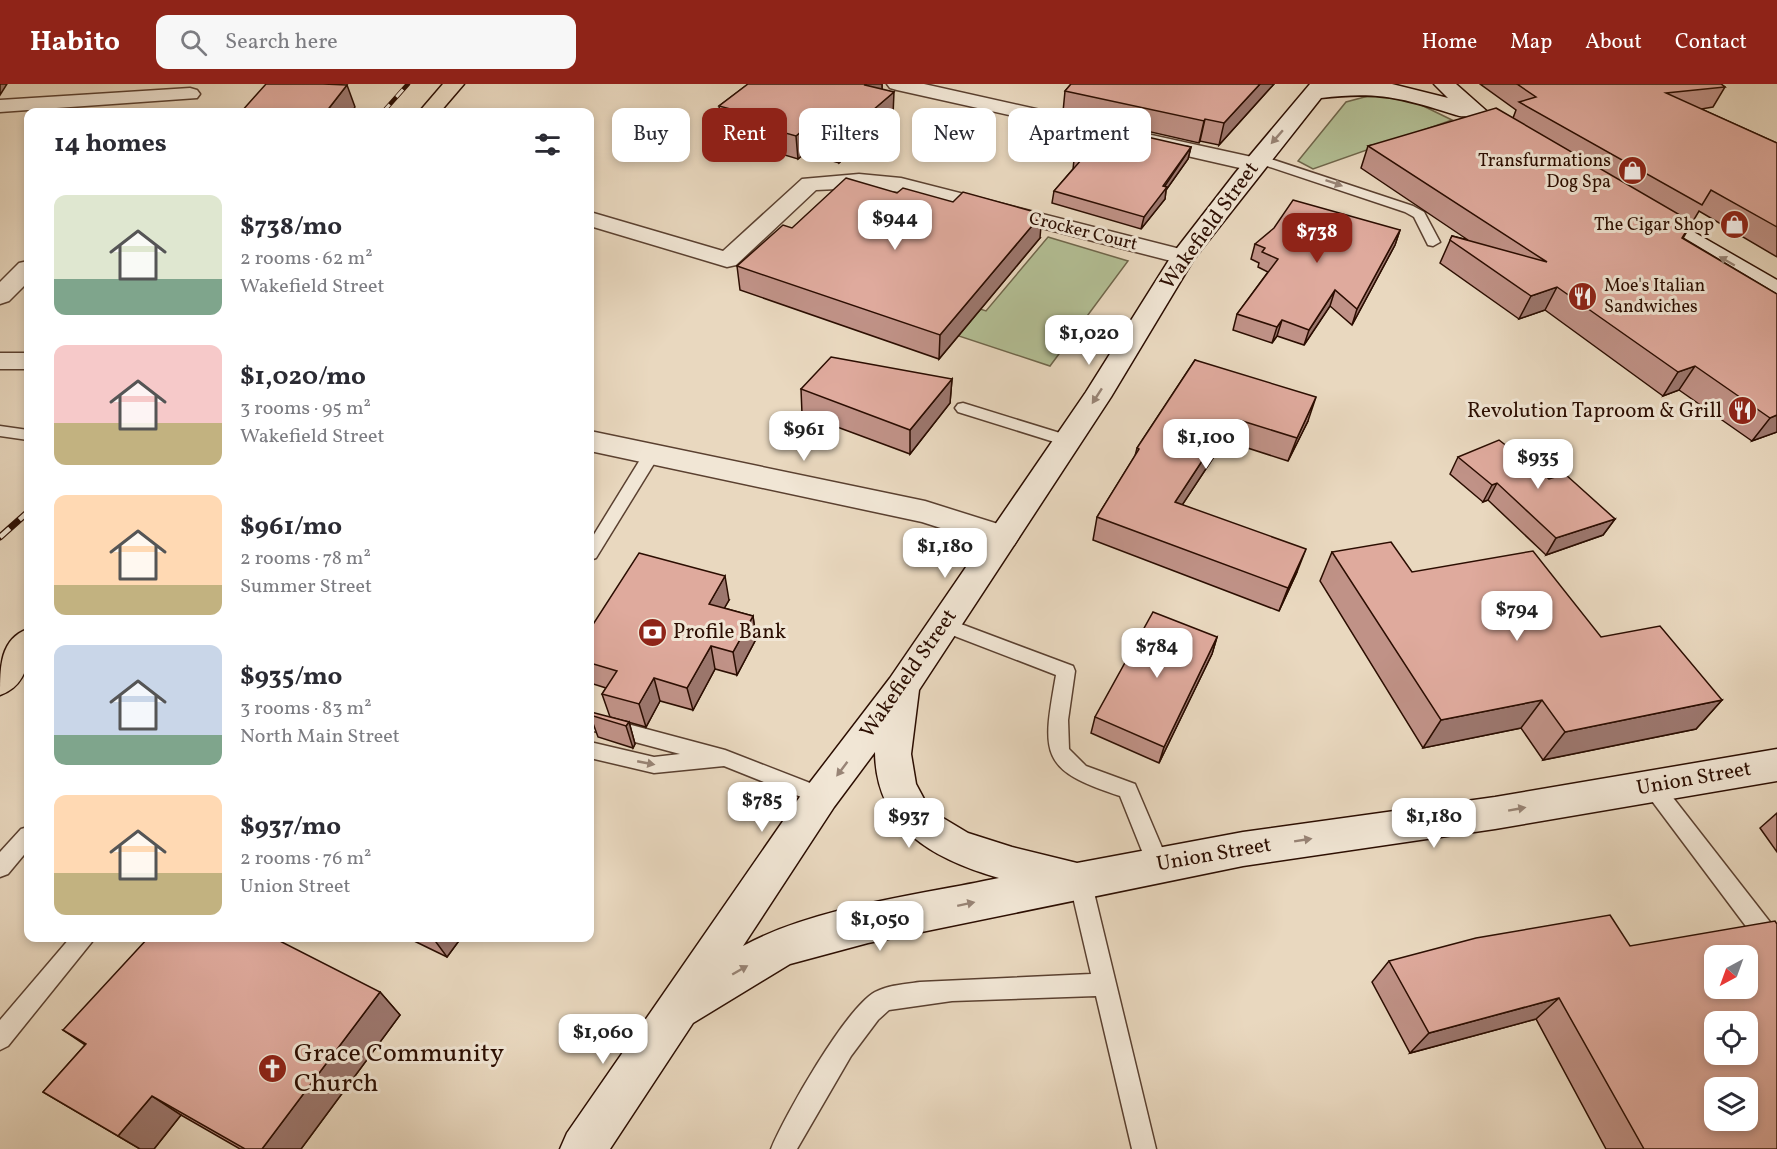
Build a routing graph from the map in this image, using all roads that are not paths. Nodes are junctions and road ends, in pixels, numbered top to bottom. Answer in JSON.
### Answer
{"nodes":[{"id":1,"x":454,"y":84,"type":"edge"},
{"id":2,"x":897,"y":84,"type":"edge"},
{"id":3,"x":1444,"y":84,"type":"edge"},
{"id":4,"x":1318,"y":88,"type":"edge"},
{"id":5,"x":194,"y":89,"type":"edge"},
{"id":6,"x":0,"y":106,"type":"edge"},
{"id":7,"x":177,"y":108,"type":"edge"},
{"id":8,"x":433,"y":108,"type":"edge"},
{"id":9,"x":1483,"y":118,"type":"junction"},
{"id":10,"x":1534,"y":149,"type":"edge"},
{"id":11,"x":1256,"y":161,"type":"junction"},
{"id":12,"x":1626,"y":202,"type":"edge"},
{"id":13,"x":594,"y":220,"type":"edge"},
{"id":14,"x":1433,"y":242,"type":"dead end"},
{"id":15,"x":1183,"y":258,"type":"junction"},
{"id":16,"x":24,"y":272,"type":"edge"},
{"id":17,"x":1777,"y":291,"type":"edge"},
{"id":18,"x":0,"y":296,"type":"edge"},
{"id":19,"x":24,"y":361,"type":"edge"},
{"id":20,"x":0,"y":362,"type":"edge"},
{"id":21,"x":963,"y":408,"type":"dead end"},
{"id":22,"x":0,"y":431,"type":"edge"},
{"id":23,"x":24,"y":434,"type":"edge"},
{"id":24,"x":1066,"y":441,"type":"junction"},
{"id":25,"x":594,"y":442,"type":"edge"},
{"id":26,"x":652,"y":454,"type":"junction"},
{"id":27,"x":1003,"y":537,"type":"junction"},
{"id":28,"x":594,"y":548,"type":"edge"},
{"id":29,"x":945,"y":625,"type":"junction"},
{"id":30,"x":24,"y":648,"type":"edge"},
{"id":31,"x":0,"y":681,"type":"edge"},
{"id":32,"x":902,"y":688,"type":"junction"},
{"id":33,"x":594,"y":723,"type":"edge"},
{"id":34,"x":594,"y":751,"type":"edge"},
{"id":35,"x":725,"y":758,"type":"junction"},
{"id":36,"x":1777,"y":765,"type":"edge"},
{"id":37,"x":1653,"y":786,"type":"junction"},
{"id":38,"x":821,"y":796,"type":"junction"},
{"id":39,"x":24,"y":845,"type":"edge"},
{"id":40,"x":1158,"y":864,"type":"junction"},
{"id":41,"x":0,"y":867,"type":"edge"},
{"id":42,"x":1080,"y":880,"type":"junction"},
{"id":43,"x":81,"y":942,"type":"edge"},
{"id":44,"x":1777,"y":949,"type":"edge"},
{"id":45,"x":1105,"y":985,"type":"junction"},
{"id":46,"x":674,"y":1015,"type":"junction"},
{"id":47,"x":0,"y":1038,"type":"edge"},
{"id":48,"x":583,"y":1149,"type":"edge"},
{"id":49,"x":783,"y":1149,"type":"edge"},
{"id":50,"x":1144,"y":1149,"type":"edge"}],
"edges":[{"from":1,"to":8,"type":"main road"},
{"from":2,"to":11,"type":"main road"},
{"from":3,"to":9,"type":"main road"},
{"from":4,"to":9,"type":"main road"},
{"from":4,"to":11,"type":"main road","name":"Wakefield Street","one_way":true},
{"from":5,"to":6,"type":"main road"},
{"from":5,"to":7,"type":"main road"},
{"from":9,"to":10,"type":"main road"},
{"from":11,"to":14,"type":"lane","one_way":true},
{"from":11,"to":15,"type":"main road","name":"Wakefield Street"},
{"from":17,"to":12,"type":"main road","one_way":true},
{"from":13,"to":15,"type":"main road","name":"Crocker Court"},
{"from":15,"to":24,"type":"main road","name":"Wakefield Street","one_way":true},
{"from":16,"to":18,"type":"main road"},
{"from":19,"to":20,"type":"main road"},
{"from":21,"to":24,"type":"lane"},
{"from":22,"to":23,"type":"lane"},
{"from":24,"to":27,"type":"main road","name":"Wakefield Street"},
{"from":25,"to":26,"type":"main road"},
{"from":26,"to":27,"type":"main road"},
{"from":26,"to":28,"type":"lane"},
{"from":27,"to":29,"type":"main road","name":"Wakefield Street"},
{"from":29,"to":32,"type":"main road","name":"Wakefield Street"},
{"from":29,"to":40,"type":"lane"},
{"from":30,"to":31,"type":"main road"},
{"from":32,"to":38,"type":"main road","name":"Wakefield Street","one_way":true},
{"from":32,"to":42,"type":"main road"},
{"from":33,"to":35,"type":"lane"},
{"from":34,"to":35,"type":"lane","one_way":true},
{"from":35,"to":38,"type":"lane"},
{"from":36,"to":37,"type":"main road","name":"Union Street"},
{"from":40,"to":37,"type":"main road","name":"Union Street","one_way":true},
{"from":37,"to":44,"type":"lane"},
{"from":38,"to":46,"type":"main road","name":"Wakefield Street"},
{"from":39,"to":41,"type":"lane"},
{"from":40,"to":42,"type":"main road","name":"Union Street"},
{"from":42,"to":45,"type":"lane"},
{"from":46,"to":42,"type":"main road","name":"Union Street","one_way":true},
{"from":43,"to":47,"type":"lane"},
{"from":45,"to":49,"type":"lane"},
{"from":45,"to":50,"type":"lane"},
{"from":46,"to":48,"type":"main road","name":"Wakefield Street"}]}
